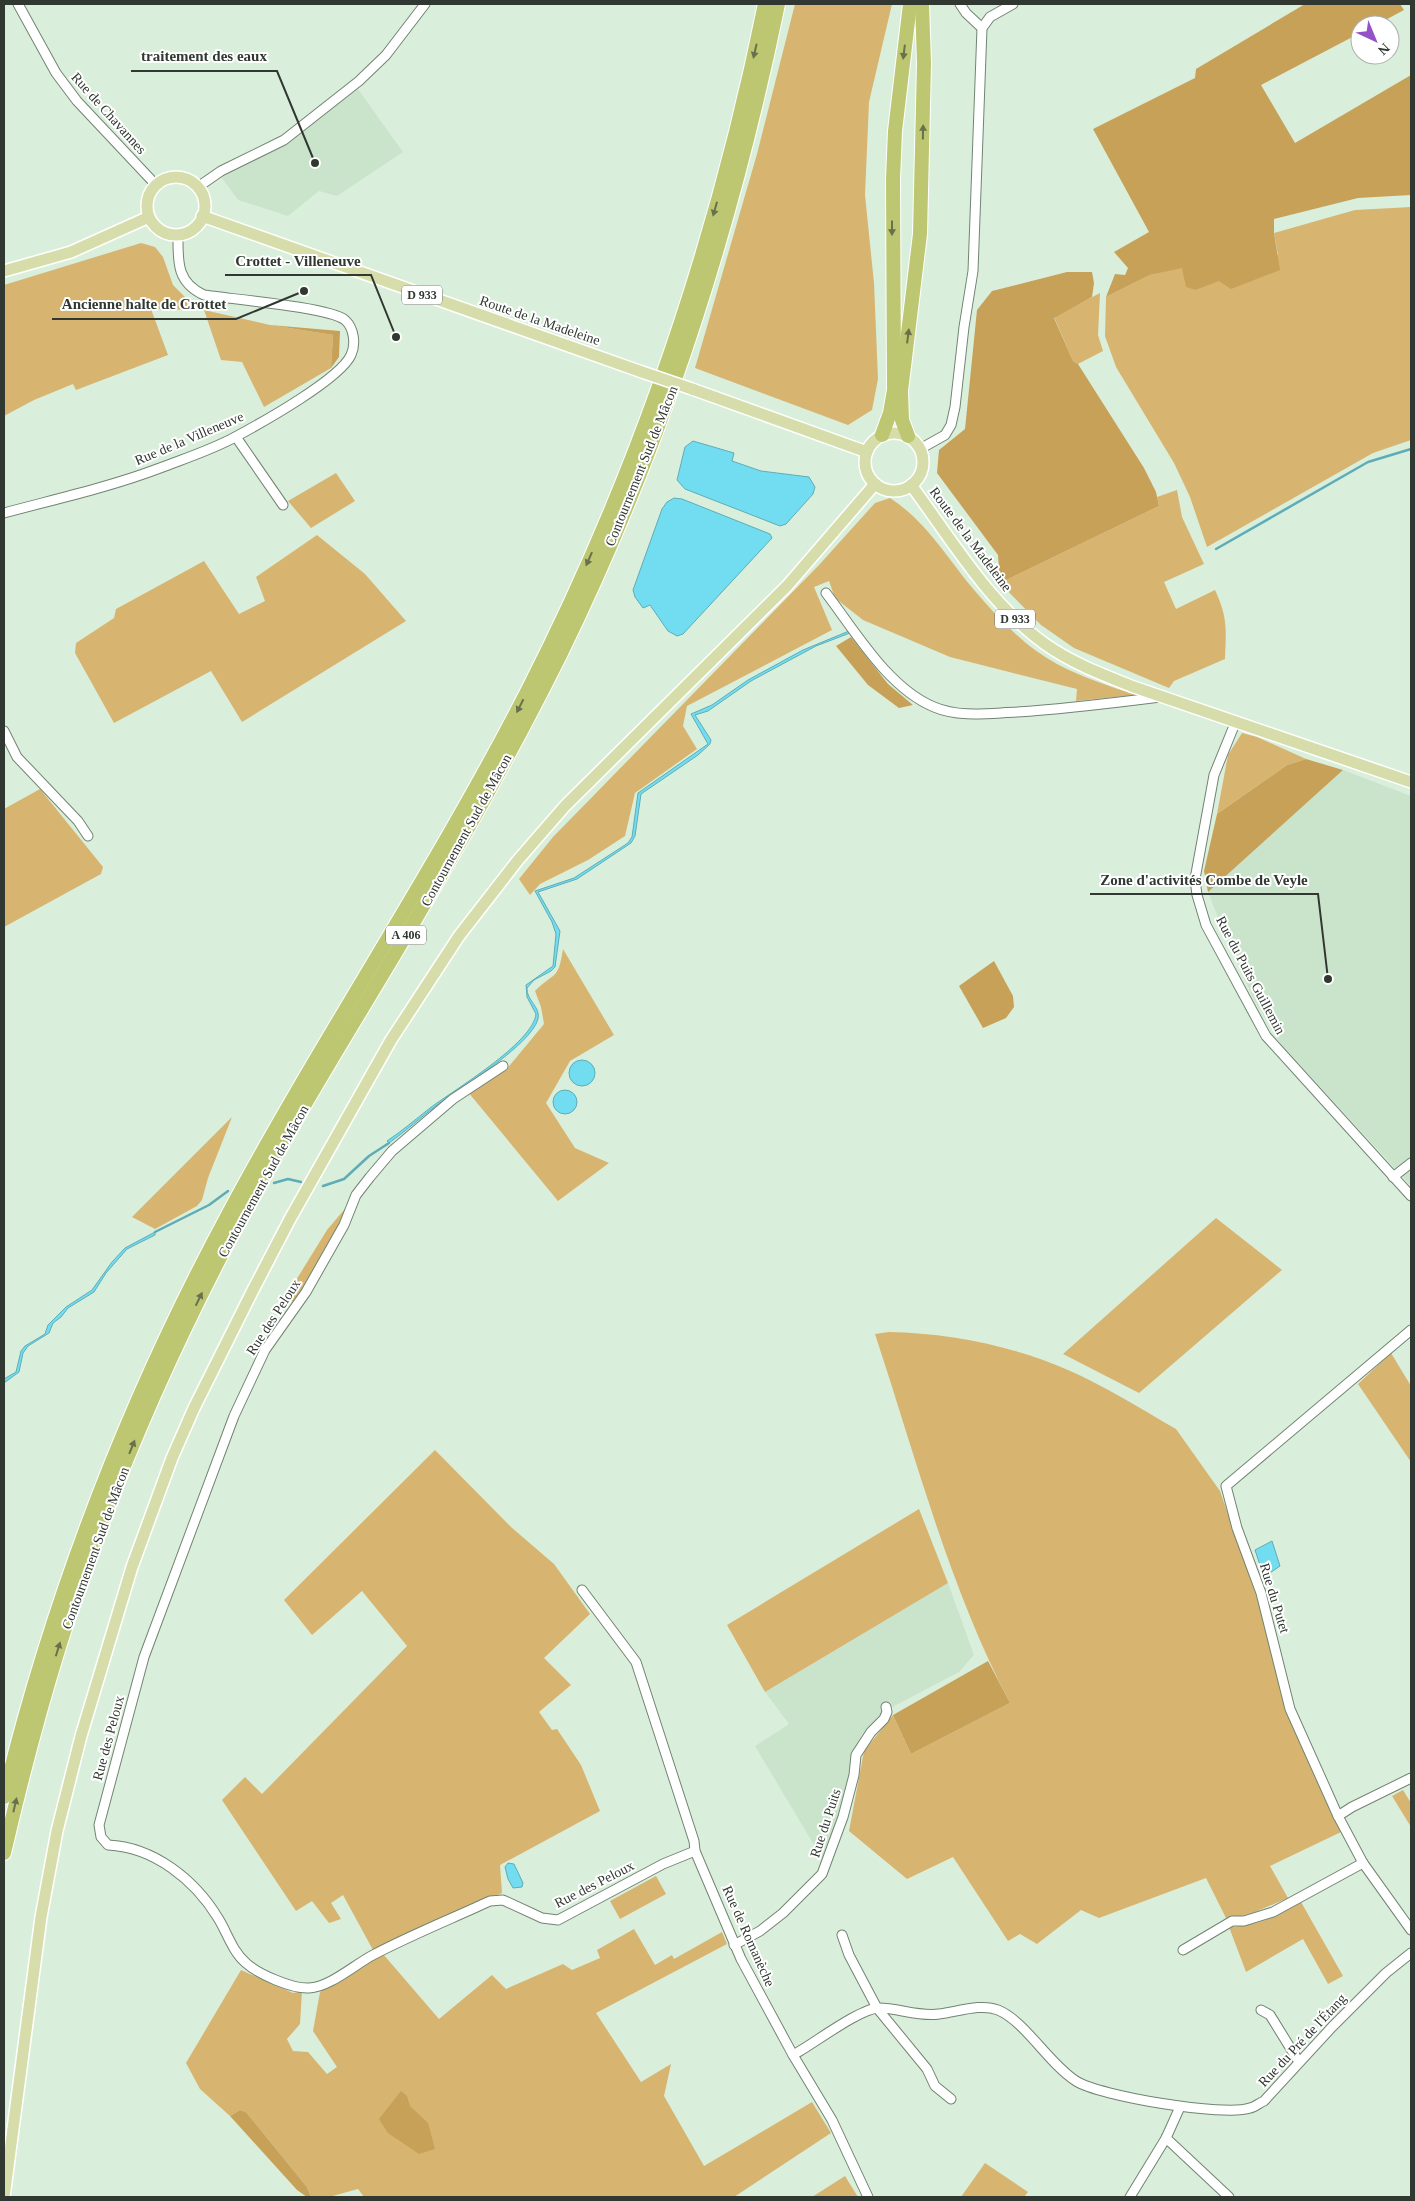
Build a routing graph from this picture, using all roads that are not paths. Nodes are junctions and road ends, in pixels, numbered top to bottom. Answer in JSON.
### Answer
{"nodes":[{"id":1,"x":18,"y":4,"type":"edge"},
{"id":2,"x":425,"y":4,"type":"edge"},
{"id":3,"x":765,"y":4,"type":"edge"},
{"id":4,"x":778,"y":4,"type":"edge"},
{"id":5,"x":910,"y":4,"type":"edge"},
{"id":6,"x":922,"y":4,"type":"edge"},
{"id":7,"x":960,"y":4,"type":"edge"},
{"id":8,"x":1013,"y":4,"type":"edge"},
{"id":9,"x":982,"y":28,"type":"junction"},
{"id":10,"x":156,"y":185,"type":"junction"},
{"id":11,"x":198,"y":187,"type":"junction"},
{"id":12,"x":202,"y":216,"type":"junction"},
{"id":13,"x":149,"y":218,"type":"junction"},
{"id":14,"x":178,"y":234,"type":"junction"},
{"id":15,"x":4,"y":271,"type":"edge"},
{"id":16,"x":882,"y":435,"type":"junction"},
{"id":17,"x":908,"y":436,"type":"junction"},
{"id":18,"x":236,"y":437,"type":"junction"},
{"id":19,"x":920,"y":449,"type":"junction"},
{"id":20,"x":867,"y":452,"type":"junction"},
{"id":21,"x":875,"y":484,"type":"junction"},
{"id":22,"x":911,"y":485,"type":"junction"},
{"id":23,"x":283,"y":505,"type":"dead end"},
{"id":24,"x":4,"y":513,"type":"edge"},
{"id":25,"x":826,"y":593,"type":"dead end"},
{"id":26,"x":1163,"y":697,"type":"junction"},
{"id":27,"x":1236,"y":721,"type":"junction"},
{"id":28,"x":4,"y":731,"type":"edge"},
{"id":29,"x":1411,"y":782,"type":"edge"},
{"id":30,"x":88,"y":836,"type":"dead end"},
{"id":31,"x":503,"y":1066,"type":"dead end"},
{"id":32,"x":1411,"y":1162,"type":"edge"},
{"id":33,"x":1393,"y":1177,"type":"junction"},
{"id":34,"x":1411,"y":1196,"type":"edge"},
{"id":35,"x":1411,"y":1330,"type":"edge"},
{"id":36,"x":582,"y":1590,"type":"dead end"},
{"id":37,"x":886,"y":1708,"type":"dead end"},
{"id":38,"x":1411,"y":1778,"type":"edge"},
{"id":39,"x":4,"y":1797,"type":"edge"},
{"id":40,"x":1338,"y":1816,"type":"junction"},
{"id":41,"x":695,"y":1851,"type":"junction"},
{"id":42,"x":4,"y":1853,"type":"edge"},
{"id":43,"x":1363,"y":1863,"type":"junction"},
{"id":44,"x":1411,"y":1930,"type":"edge"},
{"id":45,"x":842,"y":1935,"type":"dead end"},
{"id":46,"x":734,"y":1945,"type":"junction"},
{"id":47,"x":1183,"y":1950,"type":"dead end"},
{"id":48,"x":1411,"y":1953,"type":"edge"},
{"id":49,"x":877,"y":2008,"type":"junction"},
{"id":50,"x":1261,"y":2010,"type":"dead end"},
{"id":51,"x":793,"y":2056,"type":"junction"},
{"id":52,"x":1299,"y":2062,"type":"junction"},
{"id":53,"x":951,"y":2099,"type":"dead end"},
{"id":54,"x":1180,"y":2108,"type":"junction"},
{"id":55,"x":1166,"y":2138,"type":"junction"},
{"id":56,"x":4,"y":2197,"type":"edge"},
{"id":57,"x":868,"y":2197,"type":"edge"},
{"id":58,"x":1130,"y":2197,"type":"edge"},
{"id":59,"x":1229,"y":2197,"type":"edge"}],
"edges":[{"from":1,"to":10,"type":"street","name":"Rue de Chavannes"},
{"from":2,"to":11,"type":"street"},
{"from":3,"to":39,"type":"highway","name":"Contournement Sud de Mâcon","number":"A 406","one_way":true},
{"from":42,"to":4,"type":"highway","name":"Contournement Sud de Mâcon","number":"A 406","one_way":true},
{"from":5,"to":16,"type":"highway","one_way":true},
{"from":17,"to":6,"type":"highway","one_way":true},
{"from":7,"to":9,"type":"street"},
{"from":8,"to":9,"type":"street"},
{"from":9,"to":19,"type":"street"},
{"from":10,"to":11,"type":"main road"},
{"from":10,"to":13,"type":"main road"},
{"from":11,"to":12,"type":"main road"},
{"from":12,"to":14,"type":"main road"},
{"from":12,"to":20,"type":"main road","name":"Route de la Madeleine","number":"D 933","bridge":true},
{"from":13,"to":14,"type":"main road"},
{"from":13,"to":15,"type":"main road"},
{"from":14,"to":18,"type":"street","name":"Rue de la Villeneuve"},
{"from":16,"to":17,"type":"main road"},
{"from":16,"to":20,"type":"main road"},
{"from":17,"to":19,"type":"main road"},
{"from":18,"to":23,"type":"street"},
{"from":18,"to":24,"type":"street","name":"Rue de la Villeneuve"},
{"from":19,"to":22,"type":"main road"},
{"from":20,"to":21,"type":"main road"},
{"from":21,"to":22,"type":"main road"},
{"from":21,"to":56,"type":"main road"},
{"from":22,"to":26,"type":"main road","name":"Route de la Madeleine","number":"D 933"},
{"from":25,"to":26,"type":"street"},
{"from":26,"to":27,"type":"main road","number":"D 933"},
{"from":27,"to":29,"type":"main road","number":"D 933"},
{"from":27,"to":33,"type":"street","name":"Rue du Puits Guillemin"},
{"from":28,"to":30,"type":"street"},
{"from":31,"to":41,"type":"street","name":"Rue des Peloux"},
{"from":32,"to":33,"type":"street"},
{"from":33,"to":34,"type":"street","name":"Rue du Puits Guillemin"},
{"from":35,"to":40,"type":"street","name":"Rue du Putet"},
{"from":36,"to":41,"type":"street","name":"Rue de Romanèche"},
{"from":37,"to":46,"type":"street","name":"Rue du Puits"},
{"from":38,"to":40,"type":"street"},
{"from":40,"to":43,"type":"street","name":"Rue du Putet"},
{"from":41,"to":46,"type":"street","name":"Rue de Romanèche"},
{"from":43,"to":44,"type":"street","name":"Rue du Putet"},
{"from":43,"to":47,"type":"street"},
{"from":45,"to":49,"type":"street"},
{"from":46,"to":51,"type":"street","name":"Rue de Romanèche"},
{"from":48,"to":52,"type":"street","name":"Rue du Pré de l'Étang"},
{"from":49,"to":51,"type":"street","name":"Rue du Pré de l'Étang"},
{"from":49,"to":53,"type":"street"},
{"from":49,"to":54,"type":"street","name":"Rue du Pré de l'Étang"},
{"from":50,"to":52,"type":"street"},
{"from":51,"to":57,"type":"street","name":"Rue de Romanèche"},
{"from":52,"to":54,"type":"street","name":"Rue du Pré de l'Étang"},
{"from":54,"to":55,"type":"street"},
{"from":55,"to":58,"type":"street"},
{"from":55,"to":59,"type":"street"}]}
